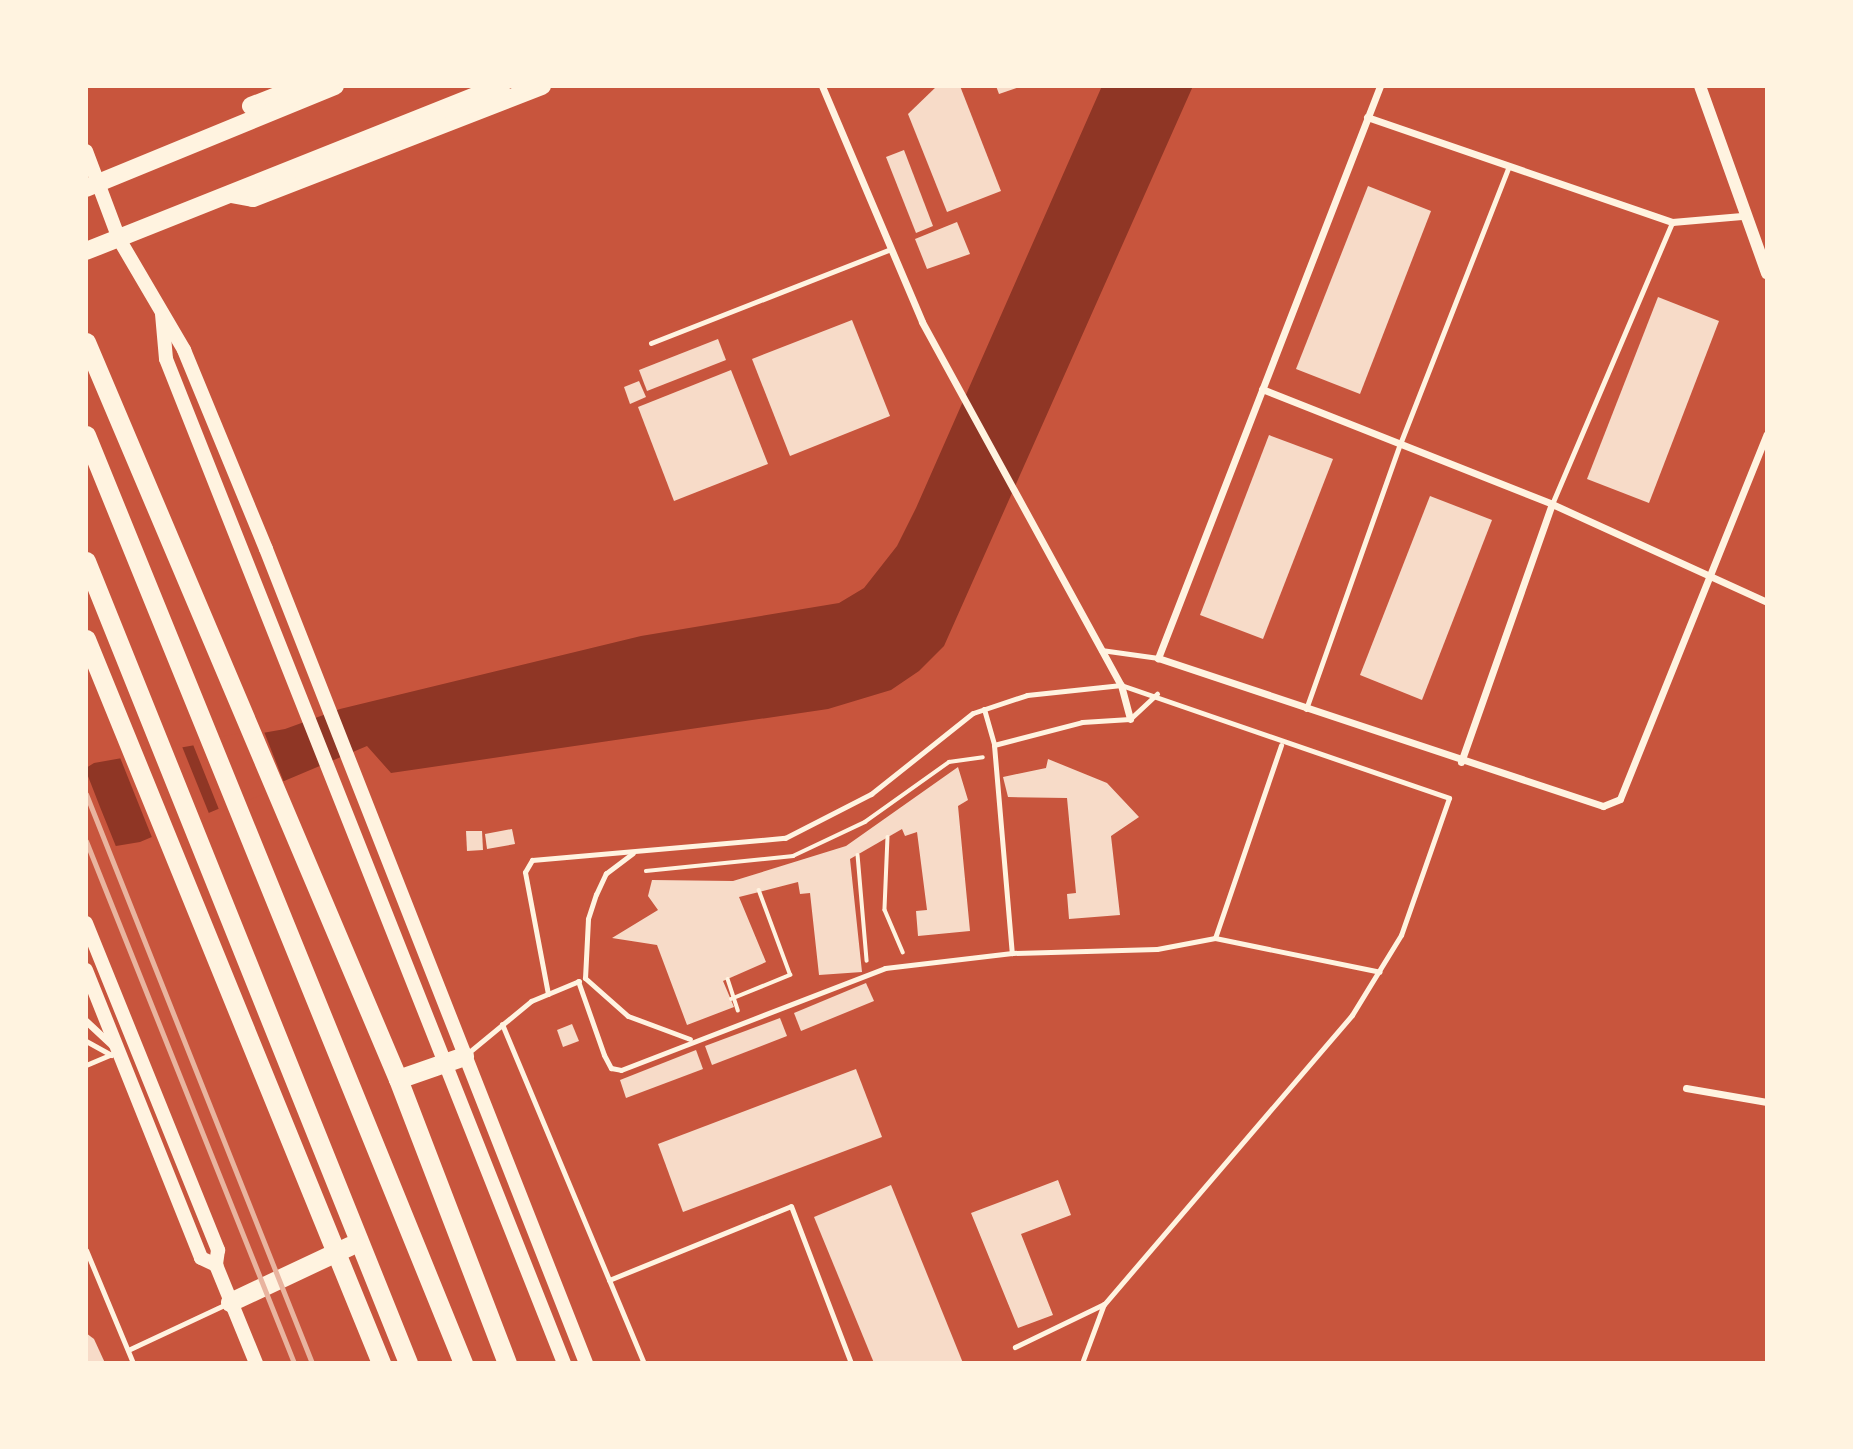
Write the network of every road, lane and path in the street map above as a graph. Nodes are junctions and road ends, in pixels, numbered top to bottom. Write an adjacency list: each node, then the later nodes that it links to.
1 (302, 86): 9 (main road)
2 (335, 86): 9 (main road)
3 (501, 86): 13 (main road)
4 (542, 86): 13 (main road)
5 (822, 86): 17 (street)
6 (1380, 86): 8 (street)
7 (1700, 86): 14 (street)
8 (1367, 117): 11 (street); 23 (street)
9 (199, 140): 12 (main road)
10 (86, 151): 12 (main road)
11 (1509, 166): 15 (street); 26 (lane)
12 (92, 185): 16 (main road)
13 (231, 194): 16 (main road)
14 (1742, 216): 15 (street); 19 (street)
15 (1672, 222): 27 (lane)
16 (119, 239): 18 (main road); 20 (main road)
17 (891, 248): 22 (lane); 32 (street)
18 (86, 251)
19 (1767, 273)
20 (161, 306): 64 (main road); 65 (main road)
21 (86, 342): 67 (highway)
22 (651, 343)
23 (1262, 389): 26 (street); 33 (street)
24 (1767, 434): 29 (street)
25 (86, 435): 83 (highway)
26 (1400, 443): 27 (street); 37 (lane)
27 (1552, 504): 29 (street); 41 (street)
28 (86, 561): 70 (highway)
29 (1712, 576): 30 (street); 41 (street)
30 (1767, 602)
31 (86, 639): 72 (highway)
32 (1101, 650): 33 (lane); 34 (street)
33 (1158, 659): 37 (street)
34 (1121, 685): 35 (lane); 36 (lane); 38 (street)
35 (1157, 694): 38 (lane); 40 (lane)
36 (984, 709): 39 (lane); 43 (lane)
37 (1306, 709): 41 (street)
38 (1130, 719): 39 (lane)
39 (993, 745): 48 (lane)
40 (1281, 745): 47 (lane); 51 (lane)
41 (1461, 762)
42 (888, 837): 49 (path)
43 (635, 852): 53 (lane); 56 (lane)
44 (858, 855): 52 (path)
45 (759, 891): 57 (path)
46 (86, 923): 73 (main road)
47 (1215, 938): 48 (lane); 51 (lane)
48 (1012, 953): 49 (lane)
49 (913, 965): 52 (lane)
50 (86, 970): 63 (main road)
51 (1380, 972): 76 (lane)
52 (868, 973): 58 (lane)
53 (585, 978): 55 (lane); 61 (lane)
54 (728, 979): 57 (path)
55 (578, 981): 56 (lane); 61 (lane)
56 (548, 994): 60 (lane)
57 (733, 998): 58 (path)
58 (741, 1019): 61 (lane)
59 (86, 1021): 63 (street)
60 (502, 1024): 64 (lane); 74 (lane)
61 (690, 1039)
62 (86, 1041): 63 (lane)
63 (115, 1053): 66 (lane); 73 (main road)
64 (464, 1056): 65 (highway); 86 (main road)
65 (444, 1063): 67 (highway); 85 (main road)
66 (86, 1065)
67 (398, 1079): 84 (highway)
68 (1686, 1088): 69 (street)
69 (1767, 1102)
70 (359, 1241): 72 (highway); 82 (highway)
71 (86, 1250): 78 (lane)
72 (337, 1252): 75 (highway); 81 (highway)
73 (216, 1265): 75 (main road)
74 (609, 1280): 87 (lane); 88 (lane)
75 (230, 1302): 78 (lane); 80 (main road)
76 (1104, 1304): 77 (lane); 89 (lane)
77 (1015, 1347)
78 (128, 1350): 79 (lane)
79 (133, 1363)
80 (256, 1363)
81 (382, 1363)
82 (408, 1363)
83 (463, 1363)
84 (507, 1363)
85 (565, 1363)
86 (586, 1363)
87 (643, 1363)
88 (851, 1363)
89 (1082, 1363)

